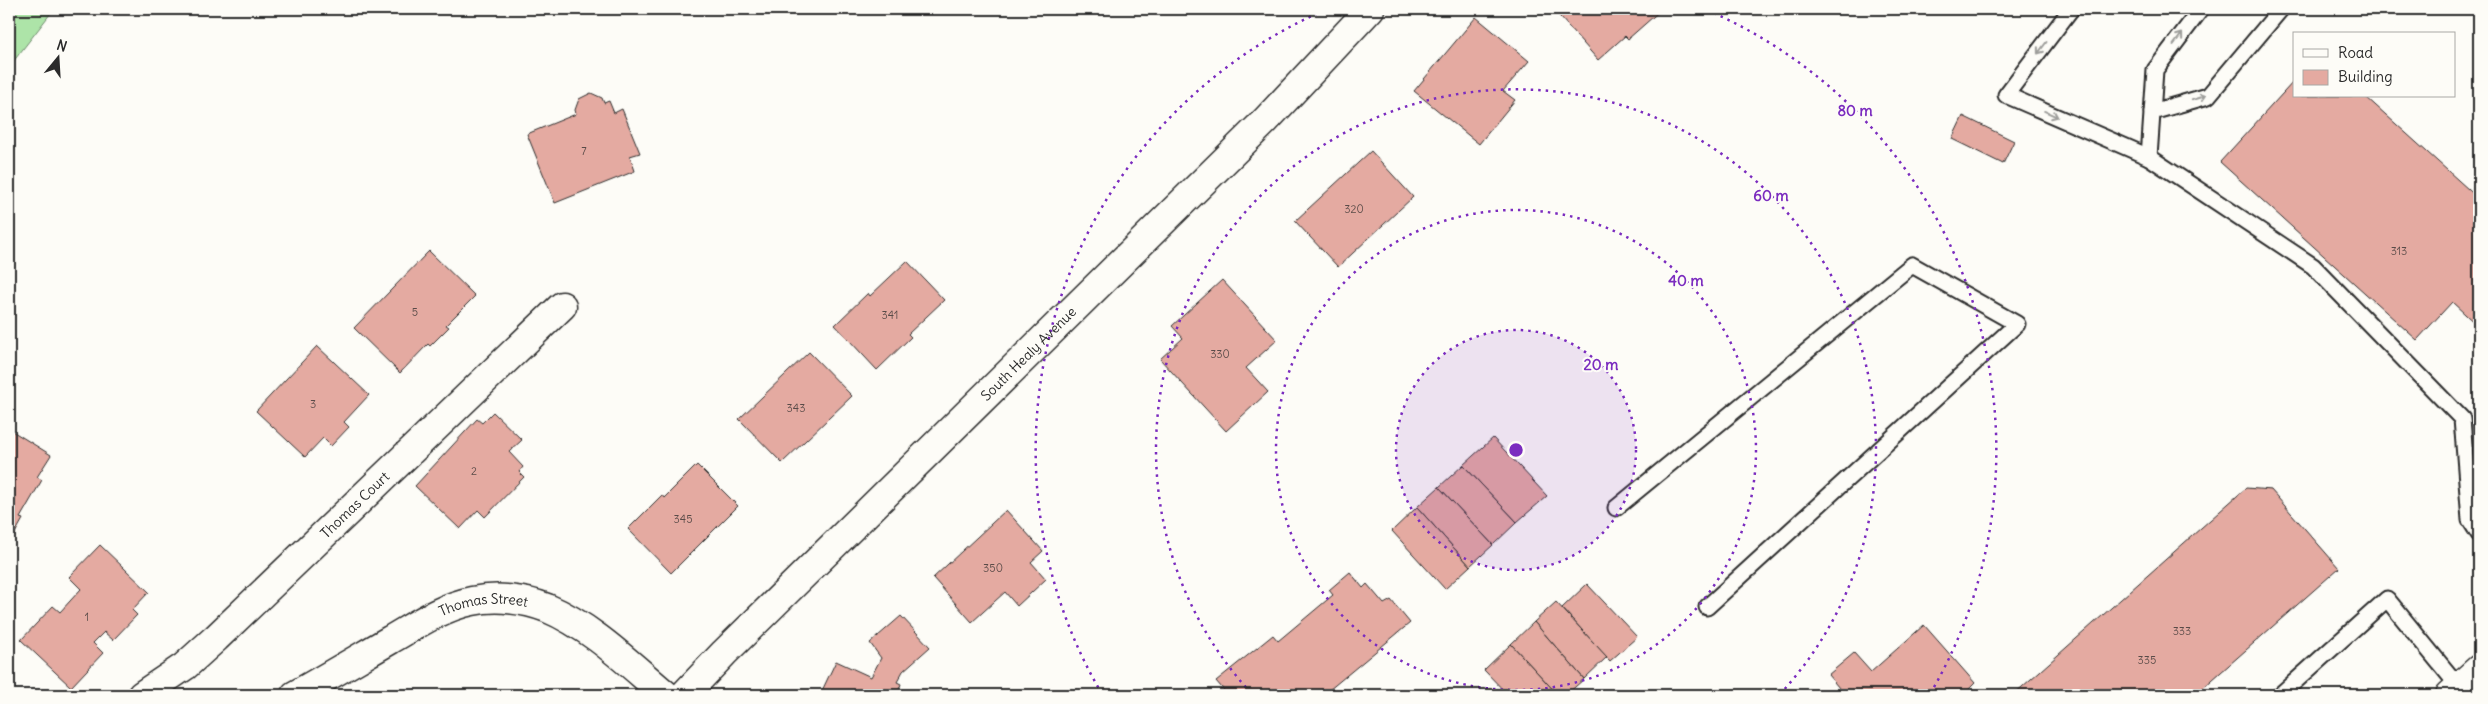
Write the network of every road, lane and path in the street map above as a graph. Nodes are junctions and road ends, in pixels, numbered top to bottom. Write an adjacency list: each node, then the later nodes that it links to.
1 (1370, 9): 17 (street, South Healy Avenue)
2 (2071, 9): 6 (lane, one-way to 6)
3 (2201, 9): 5 (lane, one-way to 3)
4 (2281, 9): 5 (lane, one-way to 4)
5 (2152, 112): 6 (lane)
6 (2149, 157): 9 (lane)
7 (562, 306): 14 (street, Thomas Court)
8 (1616, 508): 11 (lane)
9 (2474, 515): 10 (lane)
10 (2479, 534)
11 (1707, 607)
12 (2479, 669): 13 (street)
13 (2455, 691): 18 (lane)
14 (142, 695)
15 (295, 695): 16 (street, Thomas Street)
16 (666, 695)
17 (684, 695)
18 (2280, 695)

